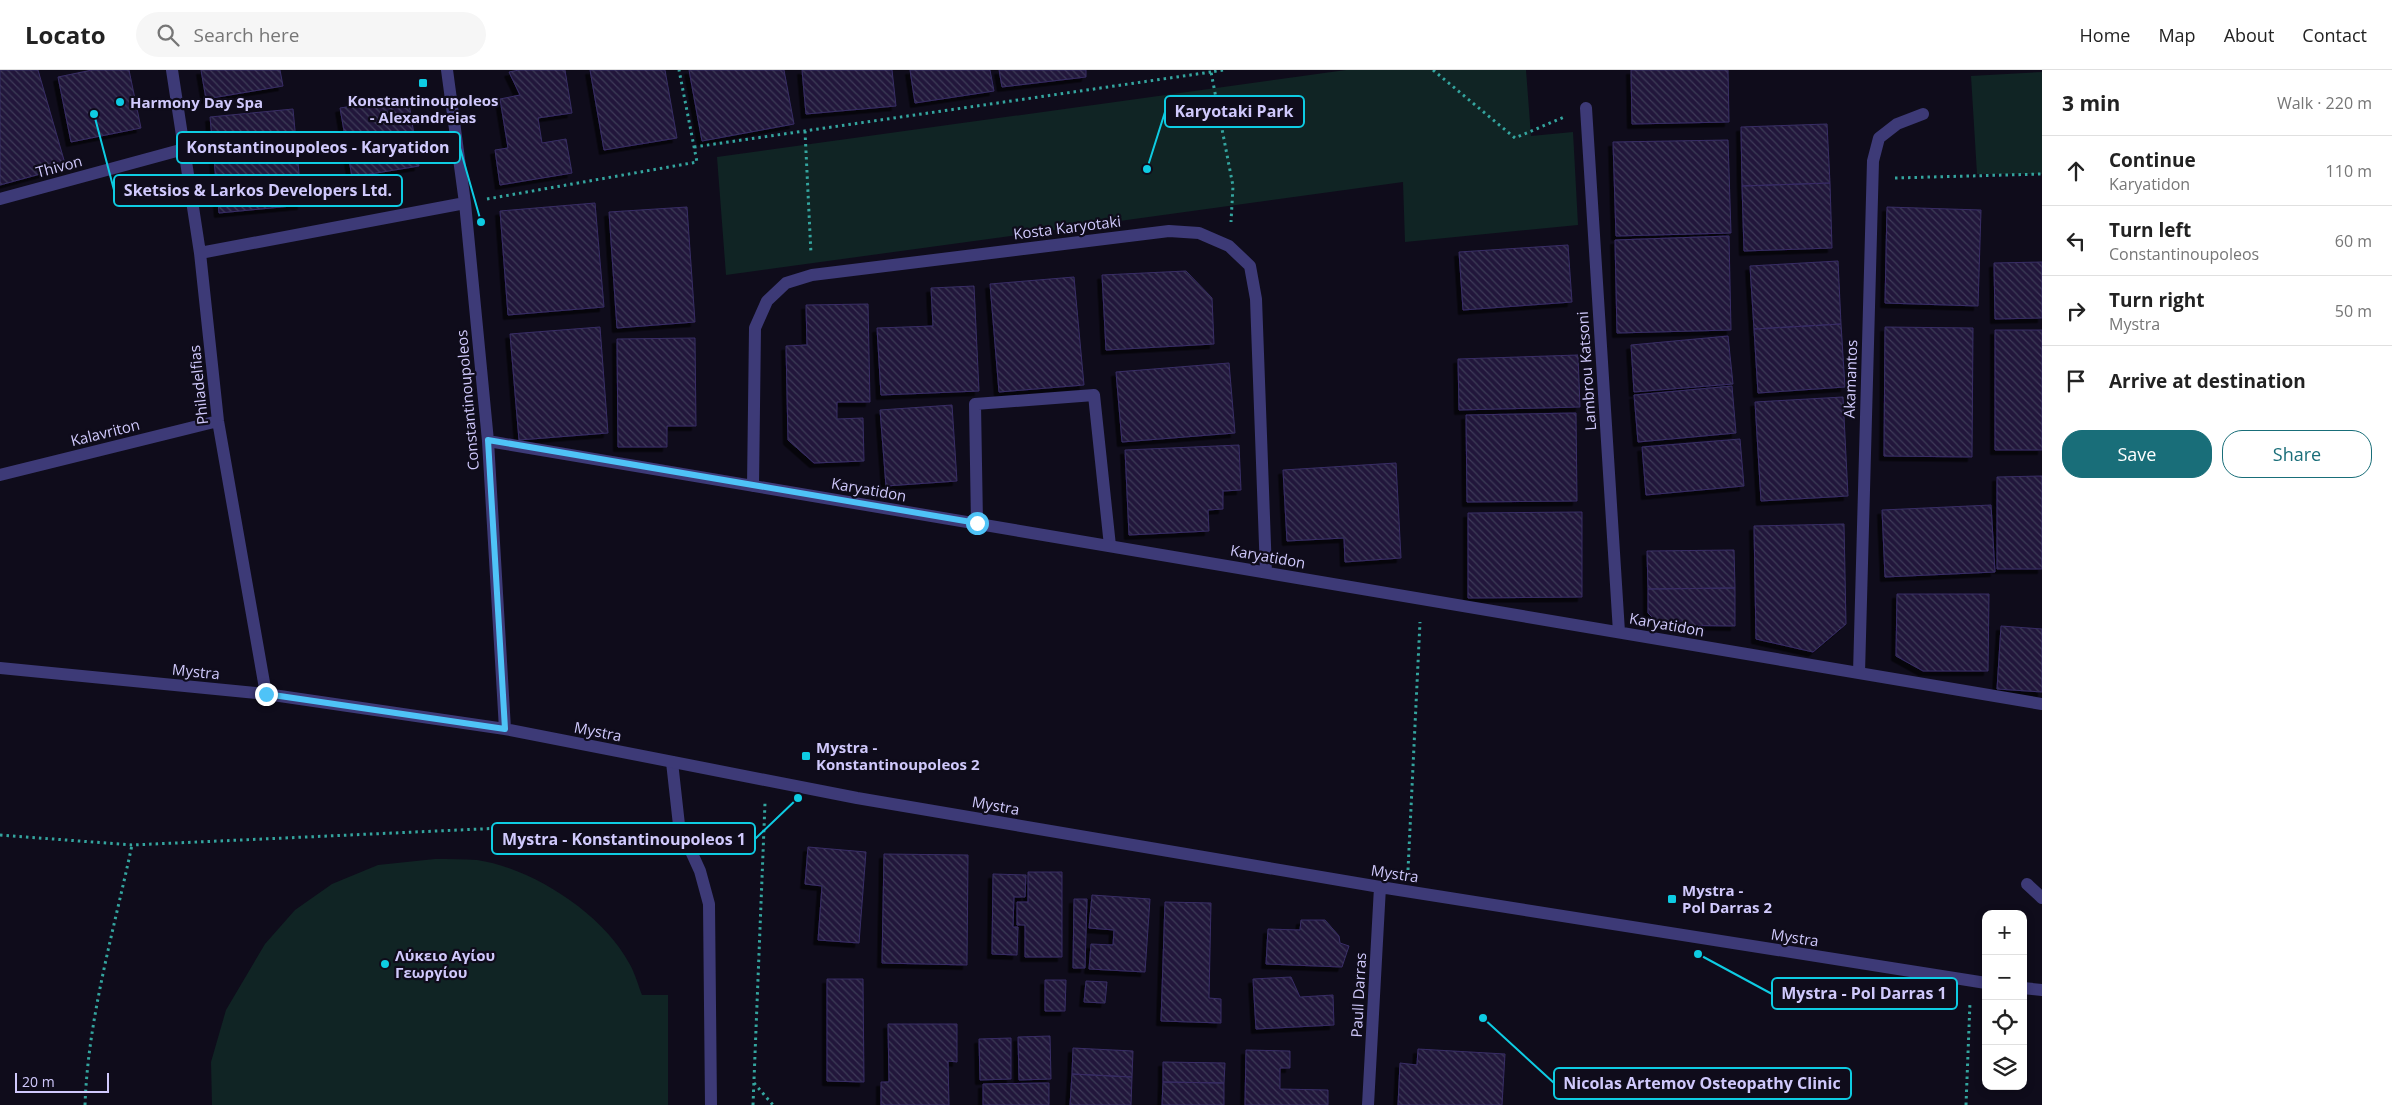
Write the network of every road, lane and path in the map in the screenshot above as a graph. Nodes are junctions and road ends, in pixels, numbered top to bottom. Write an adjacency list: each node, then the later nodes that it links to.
1 (172, 70): 11 (street, Philadelfias)
2 (447, 70): 15 (street, Constantinoupoleos)
3 (679, 70): 10 (path)
4 (1223, 70): 6 (path)
5 (1433, 70): 7 (path)
6 (1211, 72): 9 (path); 16 (path)
7 (1586, 108): 27 (street, Lambrou Katsoni)
8 (1923, 114): 13 (street, Akamantos)
9 (805, 130): 10 (path); 18 (path)
10 (694, 147): 15 (path)
11 (184, 149): 14 (street, Thivon); 17 (street, Philadelfias)
12 (2042, 174): 13 (path)
13 (1872, 179): 29 (street, Akamantos)
14 (0, 199)
15 (465, 203): 17 (street); 20 (street, Constantinoupoleos)
16 (1229, 246): 18 (street, Kosta Karyotaki); 25 (street, Kosta Karyotaki)
17 (200, 254): 19 (street, Philadelfias)
18 (812, 274): 22 (street, Kosta Karyotaki)
19 (218, 421): 21 (street, Kalavriton); 30 (street, Philadelfias)
20 (488, 440): 22 (street, Karyatidon); 32 (street, Constantinoupoleos)
21 (0, 475)
22 (753, 486): 23 (street, Karyatidon)
23 (977, 523): 24 (street, Karyatidon); 24 (street)
24 (1110, 546): 25 (street, Karyatidon)
25 (1266, 572): 26 (street, Karyatidon)
26 (1421, 598): 27 (street, Karyatidon); 40 (path)
27 (1619, 632): 29 (street, Karyatidon)
28 (0, 668): 30 (street, Mystra)
29 (1859, 673): 31 (street, Karyatidon)
30 (266, 694): 32 (street, Mystra)
31 (2042, 704)
32 (505, 729): 33 (street, Mystra)
33 (672, 762): 36 (street); 39 (street, Mystra)
34 (766, 800): 46 (path)
35 (0, 834): 37 (path)
36 (687, 844): 37 (path); 48 (street)
37 (132, 845): 47 (path)
38 (2027, 884): 41 (street)
39 (1380, 887): 40 (street, Mystra); 51 (street, Paull Darras)
40 (1407, 891): 42 (street, Mystra)
41 (2042, 898)
42 (1971, 981): 43 (street, Mystra); 52 (path)
43 (1982, 982)
44 (2027, 988): 45 (street)
45 (2042, 990)
46 (754, 1083): 49 (path); 50 (path)
47 (85, 1105)
48 (711, 1105)
49 (753, 1105)
50 (774, 1105)
51 (1368, 1105)
52 (1966, 1105)

